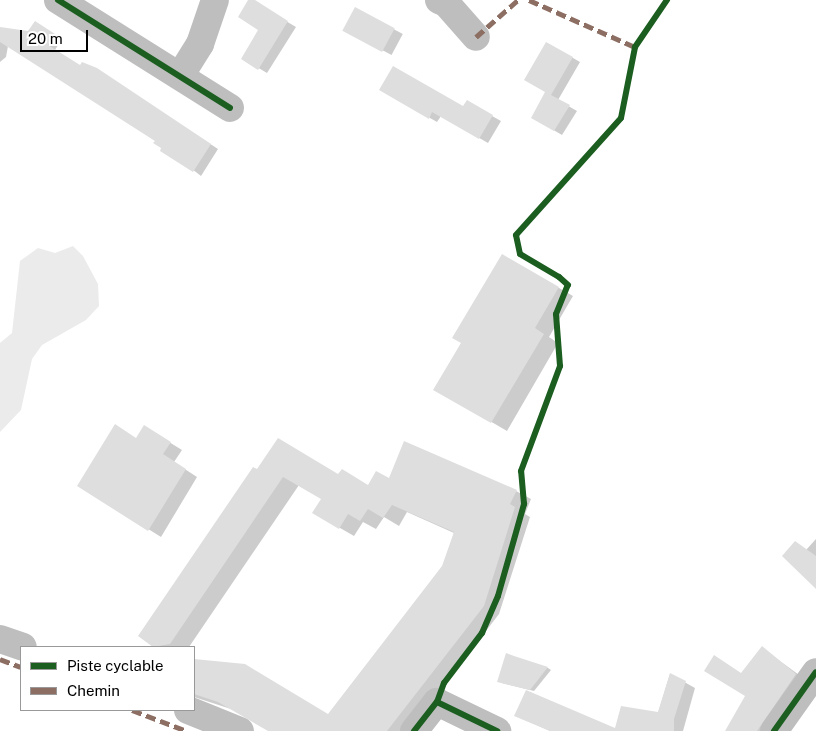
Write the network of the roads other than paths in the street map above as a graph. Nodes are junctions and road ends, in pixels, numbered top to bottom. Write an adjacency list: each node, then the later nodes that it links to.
1 (58, 0): 5 (street)
2 (215, 0): 5 (street)
3 (438, 0): 4 (street)
4 (476, 37)
5 (180, 76): 6 (street)
6 (230, 108)
7 (0, 638): 8 (street)
8 (20, 646)
9 (816, 672): 14 (street)
10 (190, 711): 11 (street)
11 (240, 731)
12 (414, 731): 13 (street)
13 (497, 731)
14 (774, 731)

